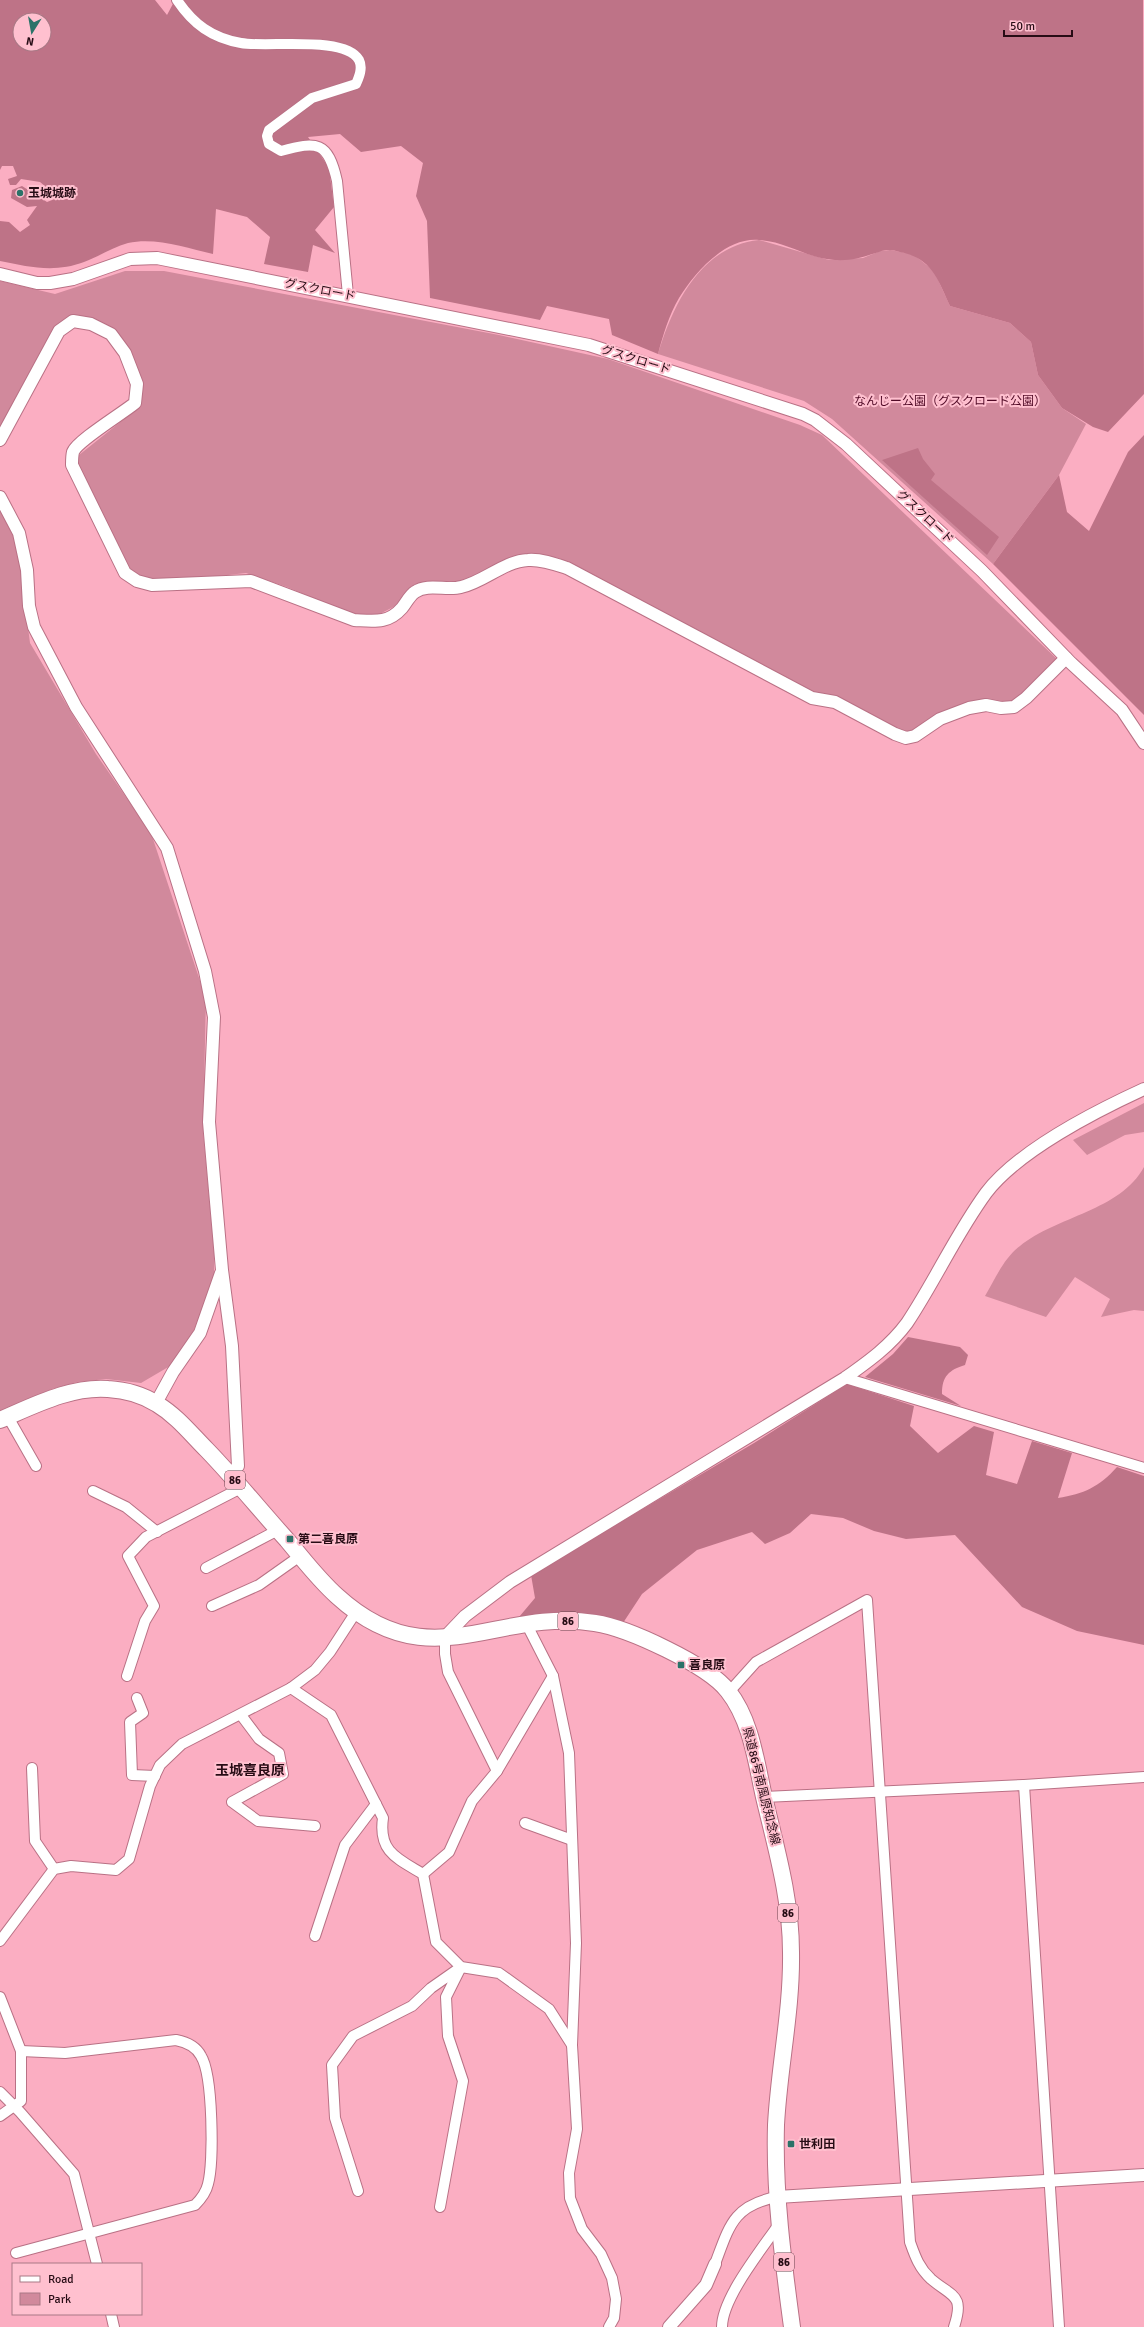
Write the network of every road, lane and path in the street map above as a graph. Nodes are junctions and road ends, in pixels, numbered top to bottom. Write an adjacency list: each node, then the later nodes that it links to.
1 (177, 0): 3 (street)
2 (0, 274): 3 (street, グスクロード)
3 (348, 295): 6 (street, グスクロード)
4 (0, 440): 6 (street)
5 (0, 497): 9 (street)
6 (1066, 658): 7 (street, グスクロード)
7 (1144, 743)
8 (1144, 1089): 10 (street)
9 (222, 1270): 11 (street); 15 (street)
10 (846, 1378): 14 (street); 25 (street)
11 (156, 1403): 12 (main road, 県道86号南風原知念線 / 86); 15 (main road, 県道86号南風原知念線 / 86)
12 (4, 1418): 13 (street)
13 (36, 1466)
14 (1144, 1468)
15 (231, 1475): 16 (main road, 県道86号南風原知念線 / 86)
16 (241, 1488): 18 (main road, 県道86号南風原知念線 / 86); 19 (street)
17 (93, 1491): 19 (street)
18 (278, 1530): 20 (main road, 県道86号南風原知念線 / 86); 21 (street)
19 (157, 1532): 26 (street)
20 (300, 1556): 22 (street); 23 (main road, 県道86号南風原知念線 / 86)
21 (206, 1568)
22 (212, 1606)
23 (356, 1612): 25 (main road, 県道86号南風原知念線 / 86); 28 (street)
24 (528, 1625): 25 (main road, 県道86号南風原知念線 / 86); 27 (street); 29 (main road, 県道86号南風原知念線 / 86)
25 (445, 1637): 33 (street)
26 (127, 1676)
27 (553, 1676): 33 (street); 42 (street)
28 (292, 1688): 31 (street); 39 (street)
29 (729, 1692): 37 (street); 38 (main road, 県道86号南風原知念線 / 86)
30 (137, 1698): 34 (street)
31 (241, 1715): 34 (street); 41 (street)
32 (32, 1768): 43 (street)
33 (497, 1771): 44 (street)
34 (155, 1776): 43 (street)
35 (1144, 1777): 36 (street)
36 (1024, 1785): 37 (street); 55 (street)
37 (880, 1792): 38 (street); 56 (street)
38 (764, 1797): 58 (main road, 県道86号南風原知念線 / 86)
39 (376, 1804): 44 (street); 45 (street)
40 (525, 1823): 42 (street)
41 (315, 1826)
42 (572, 1840): 49 (street)
43 (54, 1869): 46 (street)
44 (423, 1874): 47 (street)
45 (315, 1936)
46 (0, 1941)
47 (461, 1967): 49 (street); 57 (street); 59 (street)
48 (0, 1996): 50 (street)
49 (572, 2045): 67 (street)
50 (22, 2051): 52 (street); 61 (street)
51 (0, 2092): 52 (street)
52 (13, 2106): 53 (street); 61 (street)
53 (0, 2116)
54 (1144, 2175): 55 (street)
55 (1050, 2181): 56 (street); 72 (street)
56 (906, 2189): 58 (street); 71 (street)
57 (358, 2191)
58 (777, 2197): 60 (main road, 県道86号南風原知念線 / 86); 64 (street)
59 (440, 2207)
60 (779, 2224): 69 (street); 70 (main road, 県道86号南風原知念線 / 86)
61 (89, 2232): 62 (street); 63 (street)
62 (16, 2253)
63 (97, 2263)
64 (715, 2264): 68 (street)
65 (111, 2315): 66 (street)
66 (114, 2327)
67 (609, 2327)
68 (669, 2327)
69 (722, 2327)
70 (792, 2327)
71 (954, 2327)
72 (1059, 2327)

